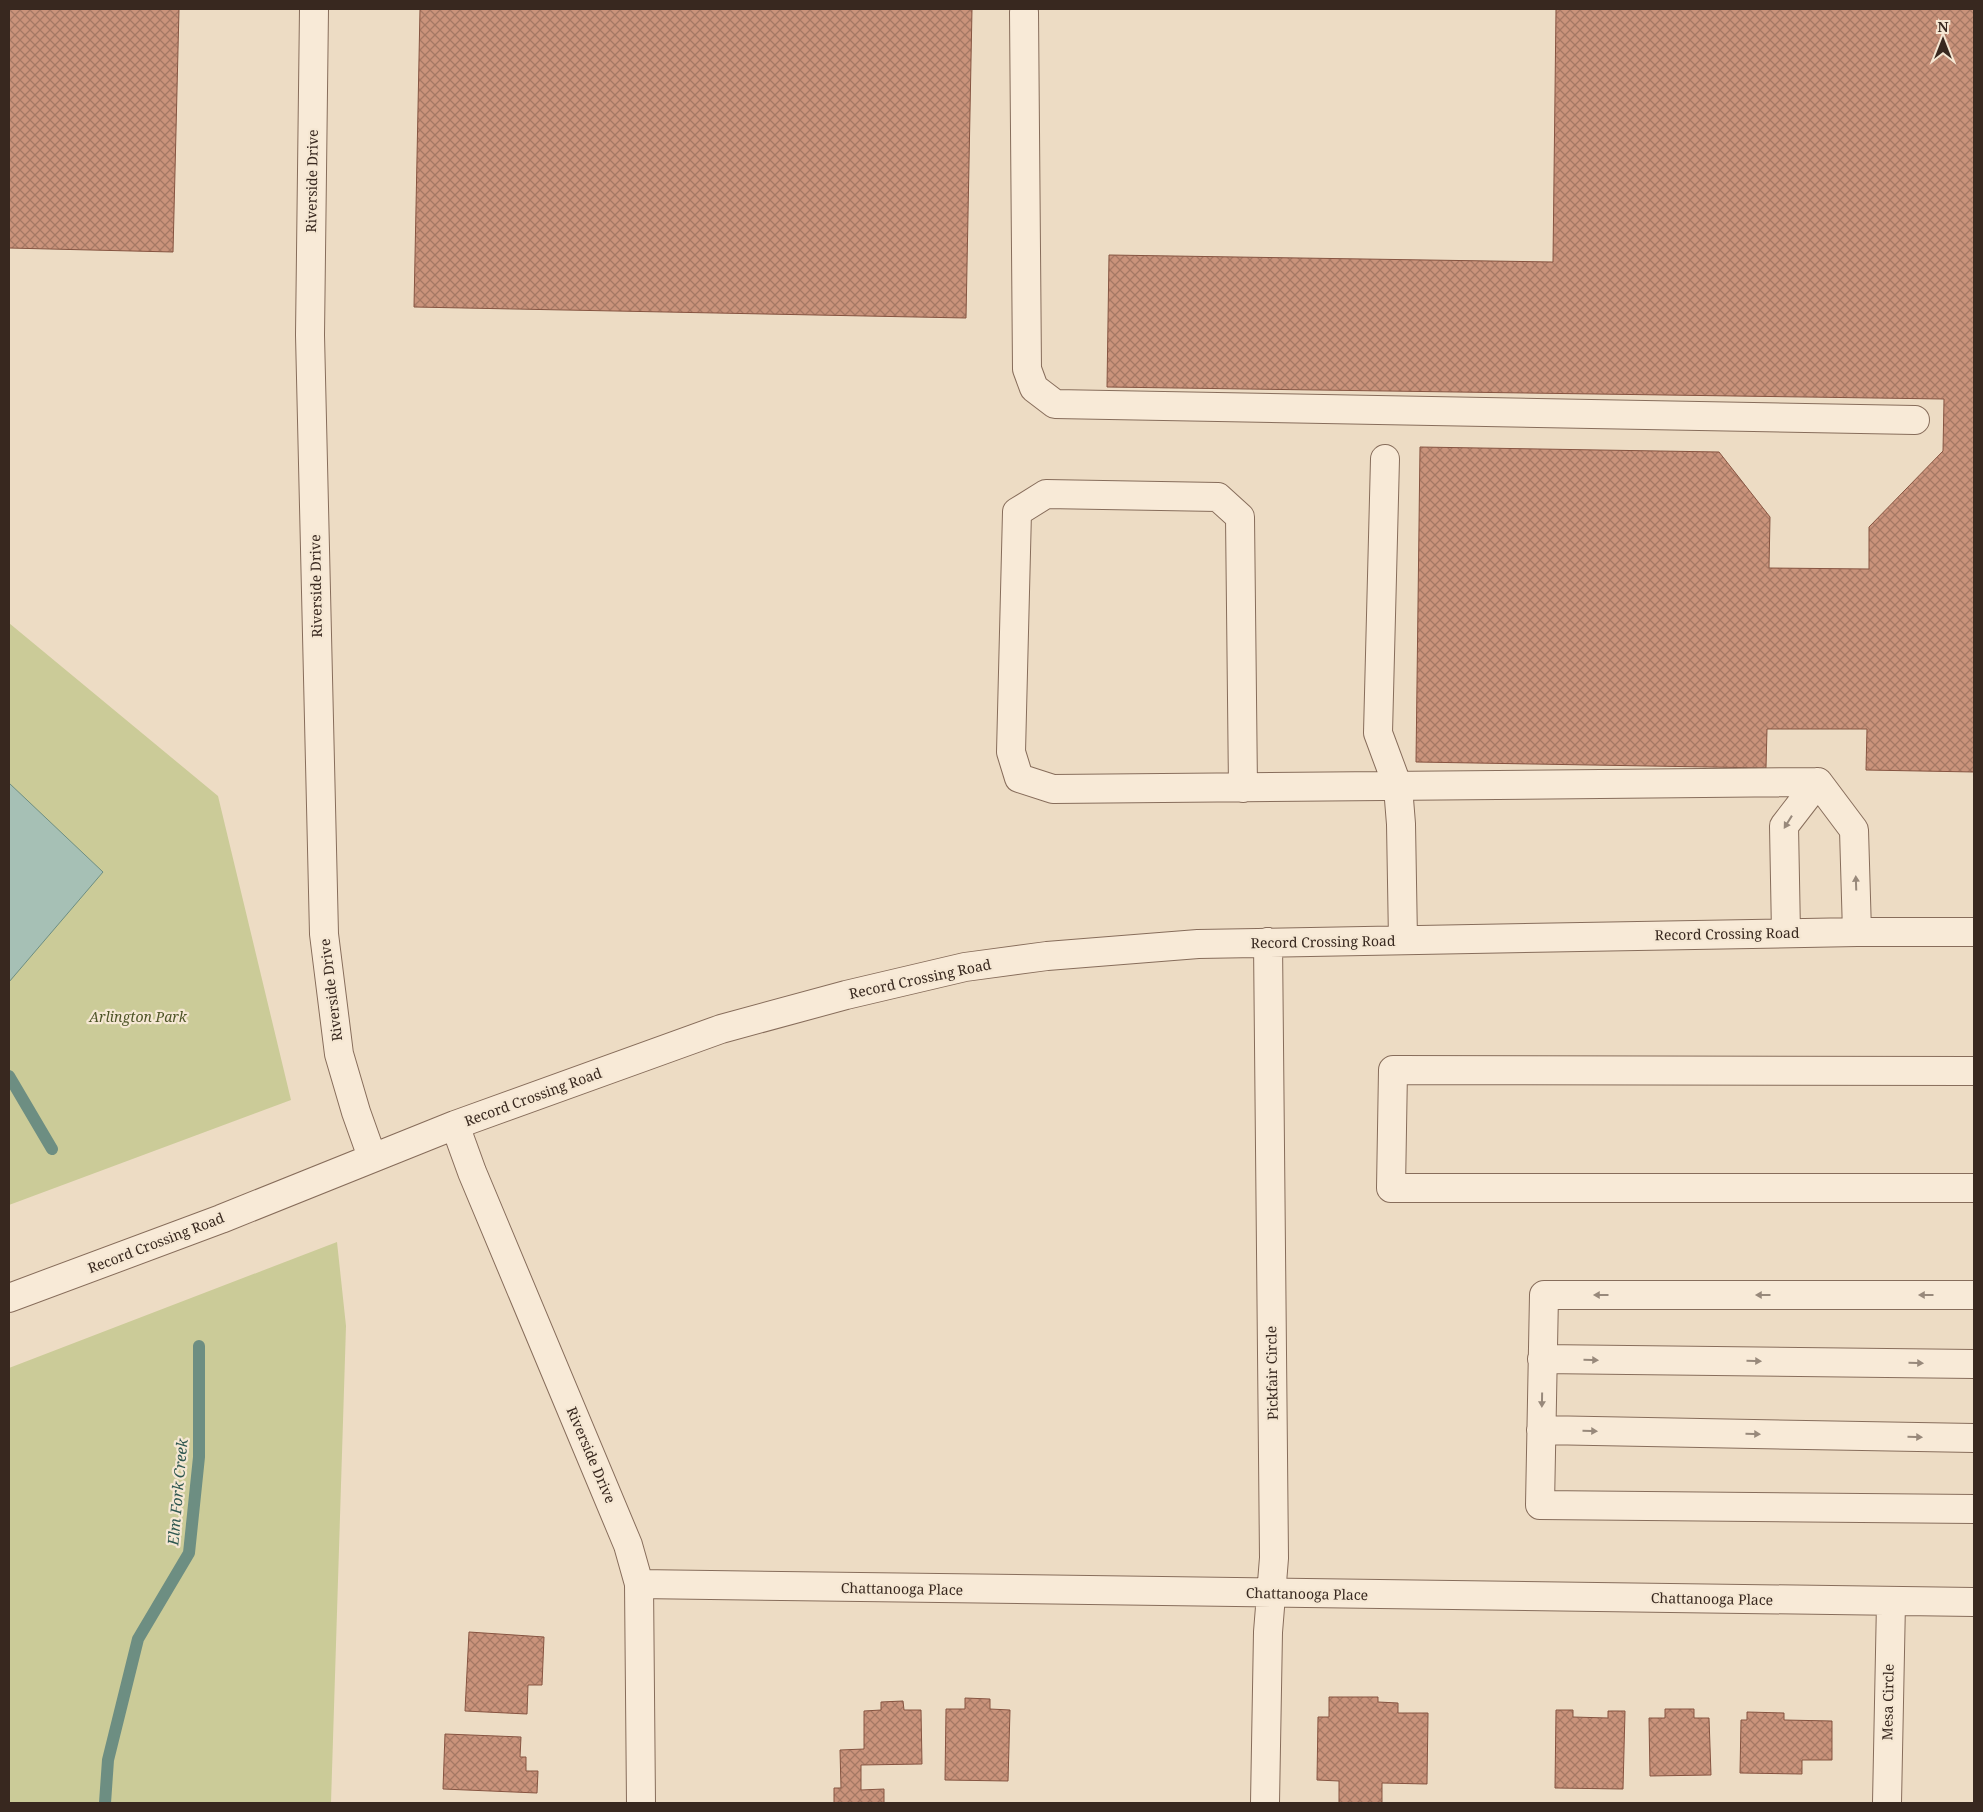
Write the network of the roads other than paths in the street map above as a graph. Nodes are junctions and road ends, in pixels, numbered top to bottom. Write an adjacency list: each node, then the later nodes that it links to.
1 (314, 9): 15 (street, Riverside Drive)
2 (1023, 10): 3 (street)
3 (1915, 420)
4 (1386, 459): 6 (street)
5 (1818, 782): 6 (street); 8 (street, one-way to 5); 10 (street, one-way to 10)
6 (1398, 787): 7 (street); 11 (street)
7 (1243, 788): 7 (street)
8 (1857, 932): 9 (street, Record Crossing Road); 10 (street, Record Crossing Road)
9 (1974, 932)
10 (1786, 933): 11 (street, Record Crossing Road)
11 (1403, 940): 12 (street, Record Crossing Road)
12 (1268, 942): 14 (street, Record Crossing Road); 25 (street, Pickfair Circle)
13 (1974, 1071): 16 (street)
14 (455, 1125): 15 (street, Record Crossing Road); 24 (street, Riverside Drive)
15 (372, 1157): 18 (street, Record Crossing Road)
16 (1974, 1188)
17 (1974, 1295): 19 (street, one-way to 19)
18 (9, 1298)
19 (1542, 1359): 20 (street, one-way to 20); 21 (street, one-way to 21)
20 (1974, 1364)
21 (1541, 1430): 22 (street, one-way to 22); 23 (street)
22 (1974, 1438)
23 (1974, 1510)
24 (640, 1584): 25 (street, Chattanooga Place); 28 (street, Riverside Drive)
25 (1272, 1593): 26 (street, Chattanooga Place); 29 (street, Pickfair Circle)
26 (1891, 1602): 27 (street, Chattanooga Place); 30 (street, Mesa Circle)
27 (1974, 1602)
28 (640, 1803)
29 (1265, 1803)
30 (1887, 1803)

